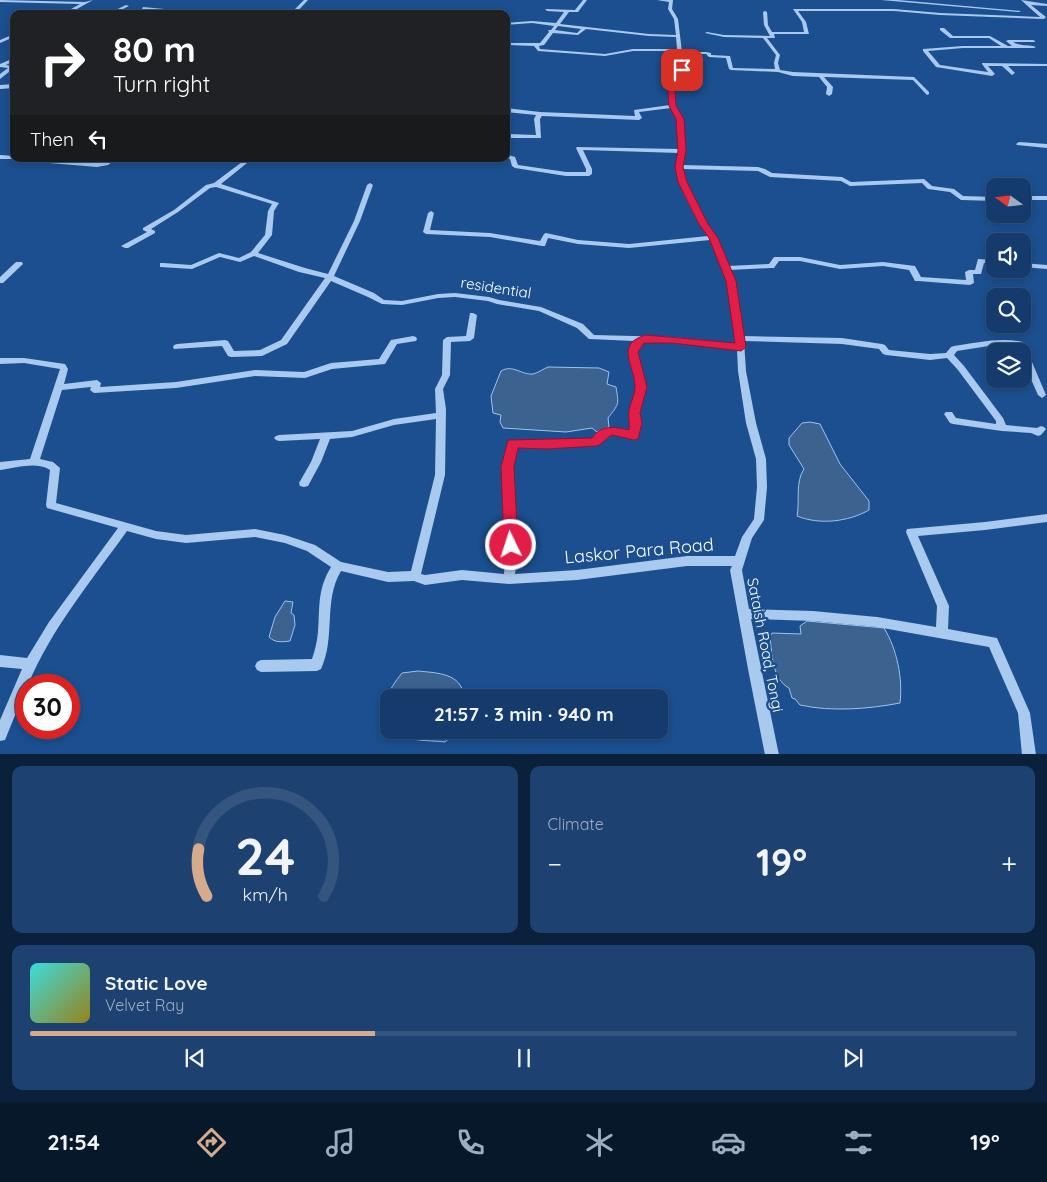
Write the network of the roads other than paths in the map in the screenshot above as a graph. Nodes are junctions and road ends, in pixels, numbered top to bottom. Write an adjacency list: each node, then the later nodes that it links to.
1 (92, 0): 9 (street)
2 (306, 0): 16 (street)
3 (585, 0): 18 (street)
4 (659, 0): 7 (street)
5 (884, 0): 19 (street)
6 (0, 1): 9 (street)
7 (671, 1): 31 (street, Sataish Road, Tongi)
8 (1025, 2): 10 (street); 22 (street)
9 (86, 3): 13 (street)
10 (1047, 5)
11 (127, 6): 14 (street)
12 (143, 8): 15 (street)
13 (72, 10)
14 (118, 10)
15 (164, 10)
16 (296, 10)
17 (547, 10): 18 (street)
18 (568, 10): 25 (street)
19 (1022, 11)
20 (1029, 11): 22 (street)
21 (765, 12): 30 (street)
22 (1036, 12): 23 (street)
23 (1045, 19): 30 (street)
24 (510, 24): 25 (street)
25 (556, 25): 26 (street); 28 (street)
26 (585, 28): 28 (street); 31 (street)
27 (942, 30): 36 (street)
28 (550, 31): 35 (street)
29 (707, 33): 32 (street)
30 (770, 33): 32 (street)
31 (677, 36): 39 (street, Sataish Road, Tongi)
32 (764, 37): 43 (street)
33 (1033, 41): 37 (street)
34 (510, 44): 35 (street)
35 (536, 45): 39 (street)
36 (1008, 47): 37 (street); 40 (street)
37 (1019, 47): 38 (street)
38 (1034, 47)
39 (679, 52): 43 (street); 49 (street, Sataish Road, Tongi)
40 (1003, 64): 41 (street); 44 (street)
41 (1047, 65)
42 (10, 69): 46 (street)
43 (778, 71): 45 (street)
44 (1012, 74)
45 (820, 75): 47 (street); 48 (street)
46 (0, 77)
47 (927, 93)
48 (829, 94)
49 (673, 106): 51 (street); 55 (street, Sataish Road, Tongi)
50 (510, 110): 51 (street)
51 (540, 114): 52 (street)
52 (510, 136)
53 (1019, 144): 54 (street)
54 (1047, 146)
55 (682, 151): 56 (street); 60 (street, Sataish Road, Tongi)
56 (510, 157)
57 (61, 162): 58 (street)
58 (109, 162)
59 (245, 162): 61 (street)
60 (679, 167): 65 (street); 67 (street, Sataish Road, Tongi)
61 (216, 185): 68 (street); 69 (street)
62 (370, 185): 76 (street)
63 (1031, 198): 64 (street)
64 (1047, 198)
65 (986, 199)
66 (432, 213): 67 (street)
67 (713, 238): 75 (street, Sataish Road, Tongi)
68 (125, 246)
69 (254, 254): 72 (street, residential); 76 (street, residential)
70 (986, 261): 75 (street)
71 (19, 264): 77 (street)
72 (163, 265)
73 (1031, 266): 74 (street)
74 (1047, 267)
75 (726, 268): 81 (street, Sataish Road, Tongi)
76 (330, 277): 80 (street, residential); 82 (street)
77 (0, 281)
78 (473, 315): 88 (street)
79 (413, 339): 85 (street)
80 (640, 340): 81 (street, residential); 101 (street)
81 (740, 343): 83 (street); 98 (street, Sataish Road, Tongi)
82 (177, 347)
83 (949, 355): 86 (street); 89 (street)
84 (0, 360): 85 (street)
85 (58, 388): 93 (street)
86 (1042, 395)
87 (949, 414): 89 (street)
88 (441, 415): 91 (street); 100 (street)
89 (1002, 428): 90 (street)
90 (1041, 428)
91 (326, 436): 92 (street); 95 (street)
92 (279, 438)
93 (34, 463): 94 (street, Laskor Para Road); 97 (street, Laskor Para Road)
94 (0, 466)
95 (304, 483)
96 (1047, 518): 103 (street)
97 (125, 526): 99 (street, Laskor Para Road); 105 (street)
98 (740, 561): 101 (street, Laskor Para Road); 102 (street, Sataish Road, Tongi)
99 (338, 566): 100 (street, Laskor Para Road); 106 (street)
100 (415, 576): 101 (street, Laskor Para Road)
101 (508, 579)
102 (744, 614): 103 (street); 108 (street, Sataish Road, Tongi)
103 (942, 633): 109 (street)
104 (0, 661): 105 (street)
105 (30, 664): 107 (street)
106 (261, 666)
107 (0, 735)
108 (772, 754)
109 (1029, 754)

